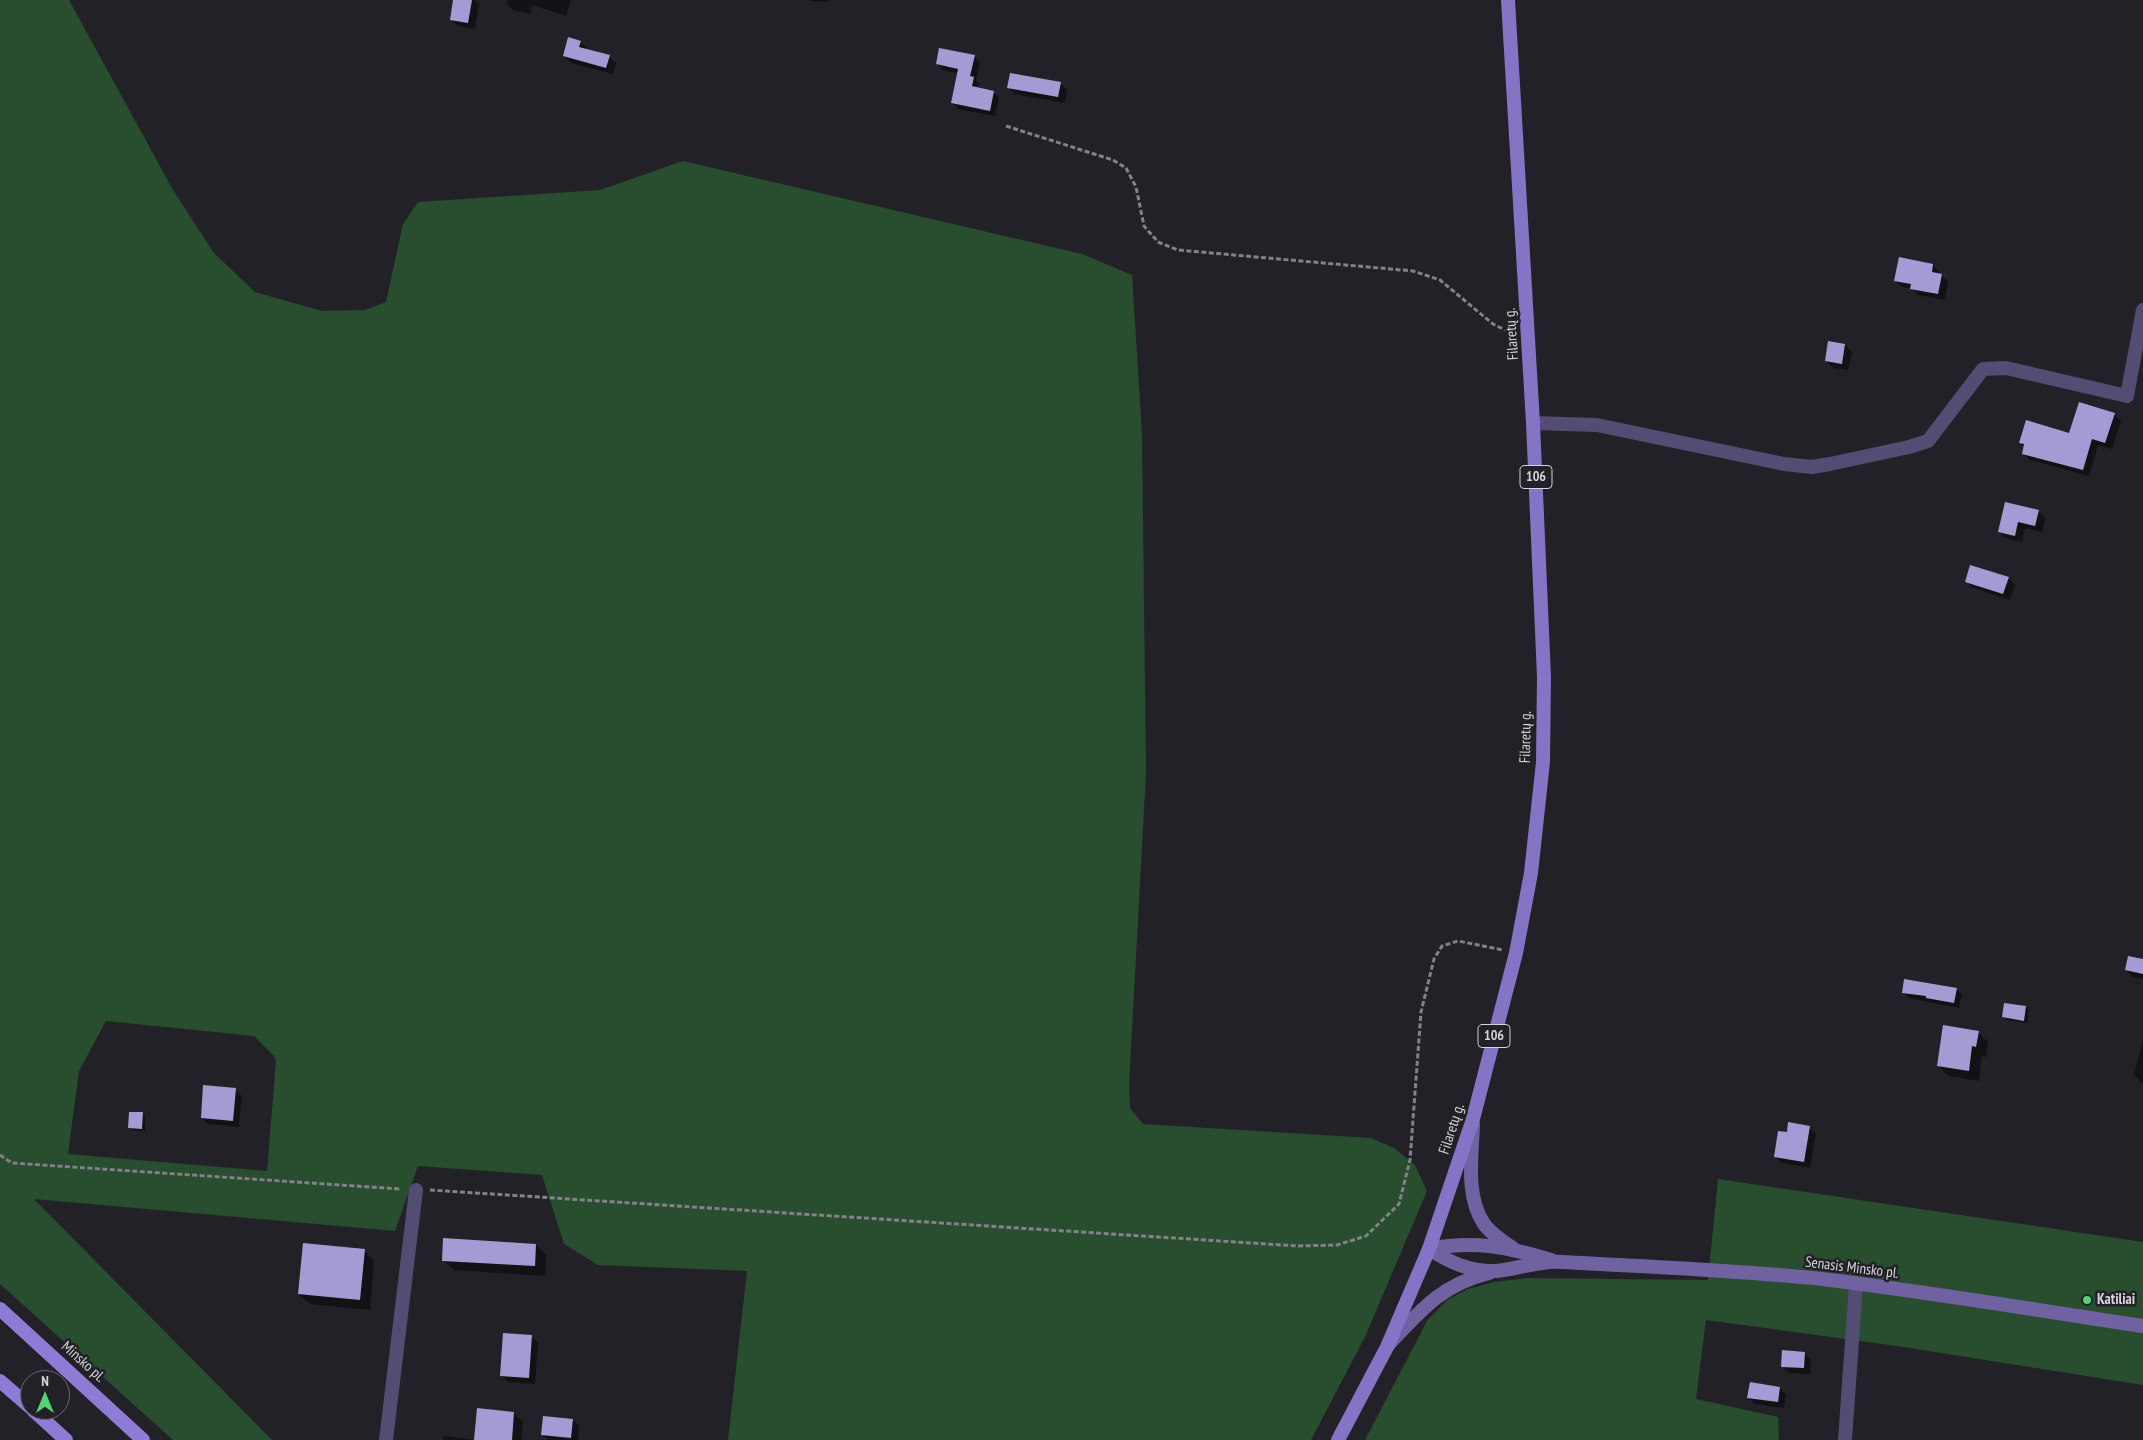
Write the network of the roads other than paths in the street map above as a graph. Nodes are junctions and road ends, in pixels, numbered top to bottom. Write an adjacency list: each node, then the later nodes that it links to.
1 (1508, 0): 3 (main road, Filaretų g. / 106)
2 (2143, 310): 3 (street)
3 (1533, 423): 4 (main road, Filaretų g. / 106)
4 (1473, 1119): 6 (main road, Filaretų g. / 106); 7 (main road)
5 (416, 1190): 19 (street)
6 (1429, 1248): 7 (main road, Senasis Minsko pl.); 9 (main road, Senasis Minsko pl.); 13 (main road, Filaretų g. / 106)
7 (1514, 1249): 8 (main road, Senasis Minsko pl.)
8 (1555, 1261): 9 (main road, Senasis Minsko pl.); 10 (main road, Senasis Minsko pl.)
9 (1496, 1271): 13 (main road)
10 (1856, 1284): 12 (main road, Senasis Minsko pl.); 21 (street)
11 (0, 1309): 18 (highway, Minsko pl.)
12 (2143, 1326)
13 (1387, 1347): 20 (main road, Filaretų g. / 106)
14 (0, 1380): 15 (highway)
15 (20, 1398)
16 (44, 1420): 17 (highway)
17 (66, 1440)
18 (143, 1440)
19 (386, 1440)
20 (1338, 1440)
21 (1845, 1440)

